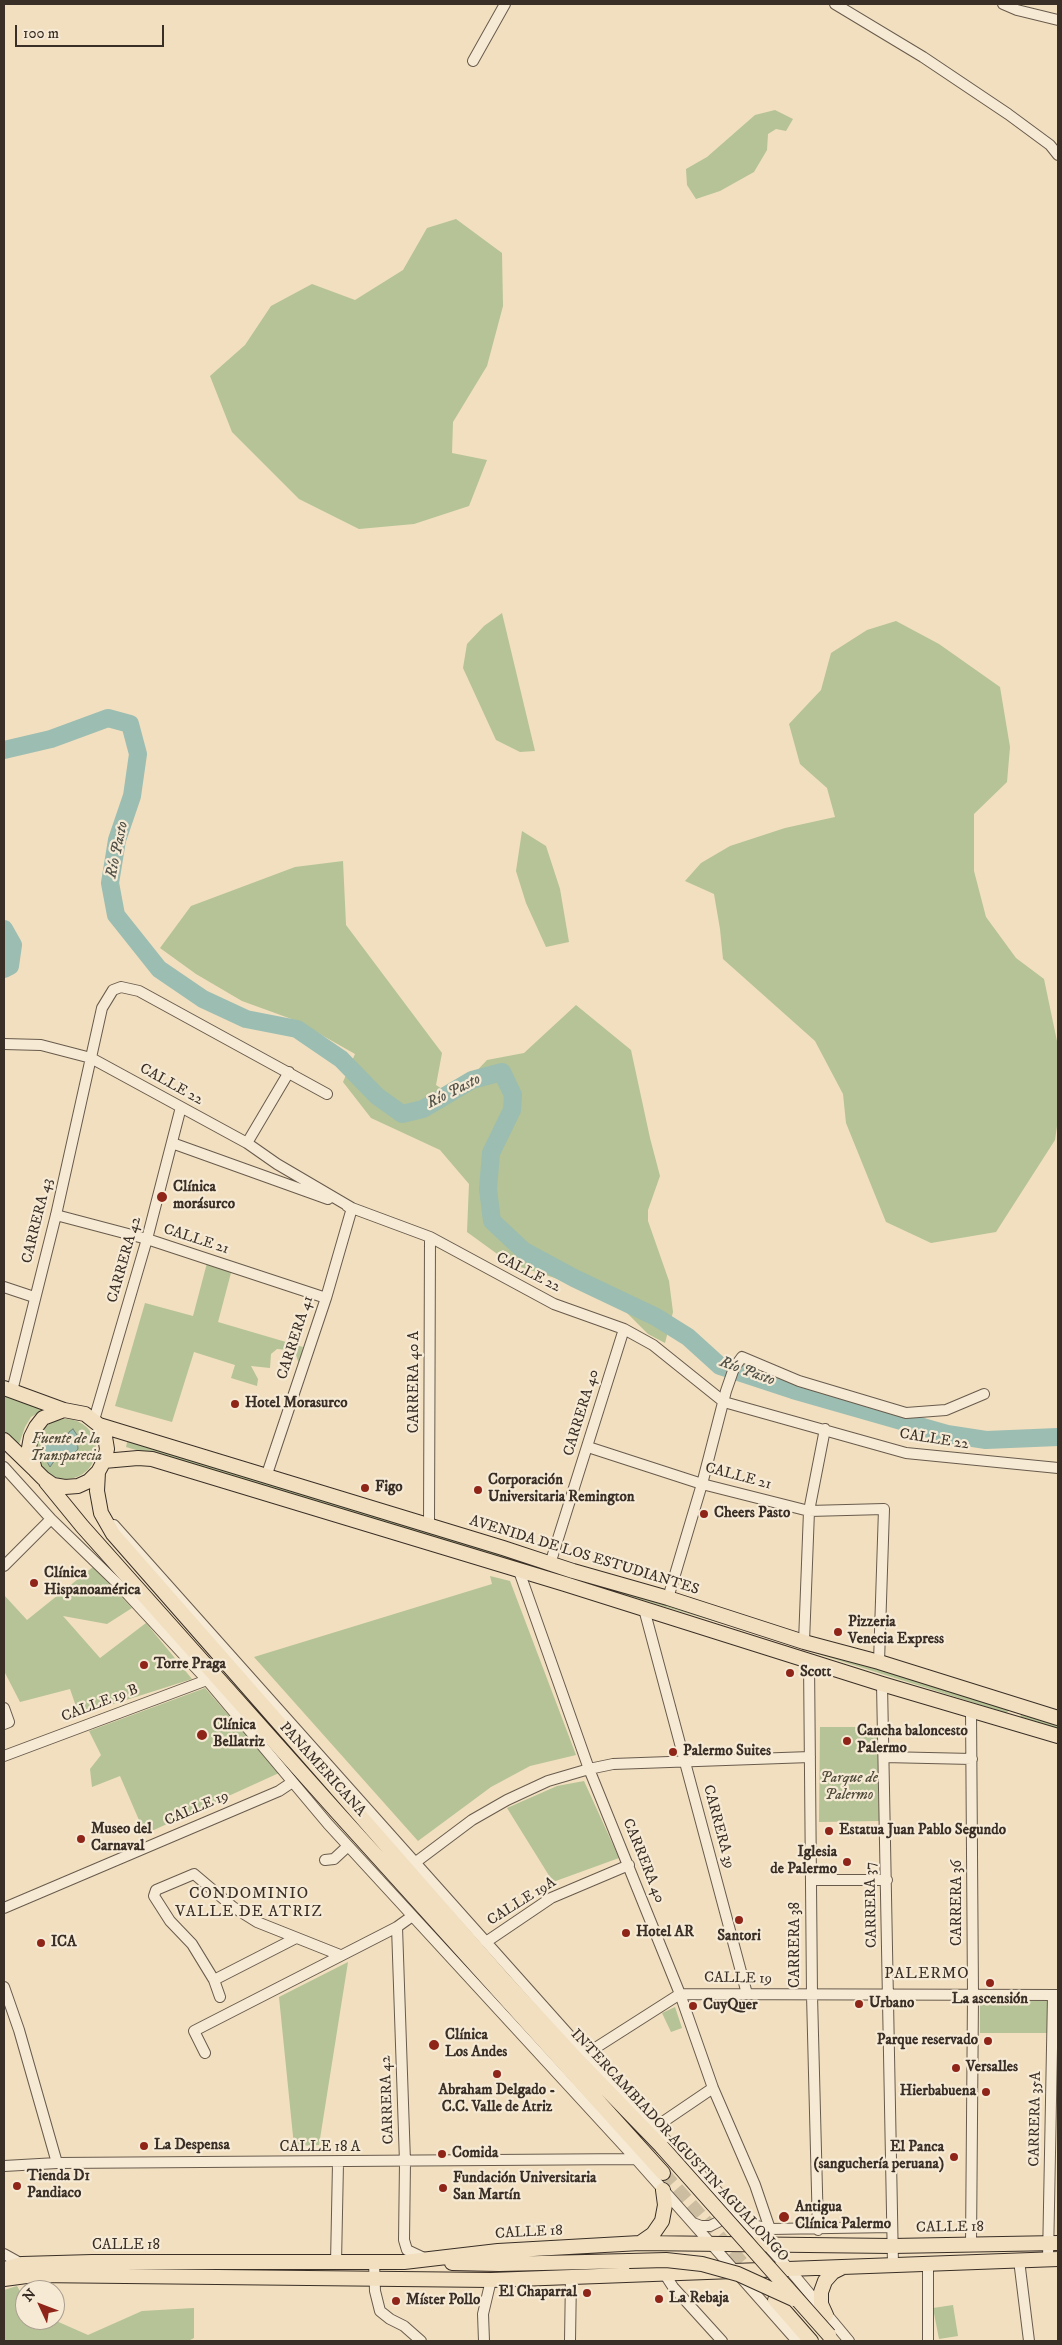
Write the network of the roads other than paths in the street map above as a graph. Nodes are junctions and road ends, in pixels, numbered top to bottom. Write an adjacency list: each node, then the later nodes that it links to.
1 (505, 4): 5 (street)
2 (834, 4): 6 (street)
3 (1003, 4): 4 (street)
4 (1058, 20)
5 (473, 60)
6 (1058, 155)
7 (4, 1044): 8 (street, CALLE 22)
8 (91, 1058): 9 (street, CARRERA 43); 11 (street, CALLE 22); 15 (street, CARRERA 43)
9 (289, 1072): 10 (street, CARRERA 43); 13 (street)
10 (327, 1094)
11 (181, 1107): 12 (street, CARRERA 42); 13 (street, CALLE 22)
12 (172, 1143): 14 (street); 17 (street, CARRERA 42)
13 (247, 1143): 14 (street, CALLE 22)
14 (352, 1208): 16 (street, CALLE 22); 20 (street, CARRERA 41)
15 (56, 1215): 17 (street, CALLE 21); 19 (street, CARRERA 43)
16 (430, 1238): 21 (street, CALLE 22); 38 (street, CARRERA 40 A)
17 (147, 1240): 20 (street, CALLE 21); 26 (street, CARRERA 42)
18 (4, 1287): 19 (street)
19 (34, 1297): 22 (street, CARRERA 43)
20 (326, 1298): 34 (street, CARRERA 41)
21 (624, 1329): 24 (street, CALLE 22); 29 (street, CARRERA 40)
22 (8, 1389): 25 (main road)
23 (984, 1394): 24 (street)
24 (724, 1402): 27 (street, CALLE 22); 35 (street)
25 (64, 1410): 26 (main road); 33 (main road)
26 (97, 1422): 31 (main road); 34 (main road, AVENIDA DE LOS ESTUDIANTES)
27 (830, 1430): 32 (street, CALLE 22); 36 (street)
28 (4, 1440): 33 (main road, PANAMERICANA)
29 (588, 1448): 35 (street, CALLE 21); 40 (street, CARRERA 40)
30 (4, 1467): 37 (street)
31 (101, 1467): 33 (main road); 41 (main road); 57 (main road, INTERCAMBIADOR AGUSTIN AGUALONGO)
32 (1058, 1468)
33 (39, 1474): 42 (main road, PANAMERICANA)
34 (266, 1477): 38 (main road, AVENIDA DE LOS ESTUDIANTES)
35 (702, 1484): 36 (street, CALLE 21); 43 (street)
36 (808, 1511): 46 (street); 49 (street, CALLE 21)
37 (51, 1519): 39 (street); 42 (street)
38 (429, 1526): 40 (main road, AVENIDA DE LOS ESTUDIANTES)
39 (6, 1560)
40 (550, 1564): 43 (main road, AVENIDA DE LOS ESTUDIANTES)
41 (519, 1571): 44 (main road); 65 (street, CARRERA 40)
42 (123, 1581): 50 (street); 67 (main road, PANAMERICANA)
43 (668, 1598): 45 (main road, AVENIDA DE LOS ESTUDIANTES)
44 (644, 1609): 47 (main road); 64 (street, CARRERA 39)
45 (765, 1630): 46 (main road, AVENIDA DE LOS ESTUDIANTES); 47 (main road)
46 (804, 1642): 49 (main road, AVENIDA DE LOS ESTUDIANTES)
47 (762, 1646): 48 (main road)
48 (809, 1661): 51 (main road); 61 (street, CARRERA 38)
49 (879, 1662): 52 (main road, AVENIDA DE LOS ESTUDIANTES)
50 (207, 1680): 60 (street, CALLE 19 B); 66 (street)
51 (882, 1684): 54 (main road); 62 (street, CARRERA 37)
52 (1014, 1704): 55 (main road, AVENIDA DE LOS ESTUDIANTES); 56 (main road)
53 (4, 1708): 58 (street)
54 (972, 1710): 56 (main road); 63 (street, CARRERA 36)
55 (1058, 1718)
56 (1003, 1719): 59 (main road)
57 (282, 1721): 71 (street); 134 (main road, INTERCAMBIADOR AGUSTIN AGUALONGO, bridge)
58 (4, 1724)
59 (1058, 1736)
60 (4, 1756)
61 (810, 1757): 64 (street); 73 (street, CARRERA 38)
62 (884, 1757): 63 (street); 74 (street, CARRERA 37)
63 (972, 1760): 87 (street, CARRERA 36)
64 (685, 1761): 65 (street); 84 (street, CARRERA 39)
65 (589, 1769): 71 (street); 72 (street, CARRERA 40)
66 (291, 1783): 68 (street); 75 (street, CALLE 19)
67 (337, 1812): 68 (street); 92 (main road, PANAMERICANA)
68 (328, 1824): 69 (street)
69 (348, 1846): 70 (street); 76 (street)
70 (325, 1860)
71 (416, 1862): 79 (street)
72 (629, 1864): 79 (street, CALLE 19A); 83 (street, CARRERA 40)
73 (811, 1880): 74 (street); 86 (street, CARRERA 38)
74 (887, 1880): 85 (street, CARRERA 37)
75 (4, 1908)
76 (411, 1917): 77 (street); 95 (street)
77 (397, 1927): 80 (street); 96 (street, CARRERA 42)
78 (296, 1938): 80 (street); 81 (street); 81 (street)
79 (486, 1942): 91 (street)
80 (340, 1955): 90 (street)
81 (214, 1980): 89 (street)
82 (4, 1987): 97 (street)
83 (680, 1994): 84 (street, CALLE 19); 91 (street); 93 (street, CARRERA 40)
84 (747, 1994): 86 (street, CALLE 19)
85 (887, 1994): 86 (street, CALLE 19); 87 (street, CALLE 19); 105 (street, CARRERA 37)
86 (812, 1995): 107 (street, CARRERA 38)
87 (973, 1995): 88 (street, CALLE 19); 111 (street, CARRERA 36)
88 (1056, 1995): 109 (street, CARRERA 35A)
89 (220, 1997)
90 (205, 2053)
91 (586, 2054): 94 (street)
92 (580, 2081): 100 (main road, INTERCAMBIADOR AGUSTIN AGUALONGO)
93 (713, 2088): 94 (street); 106 (street, CARRERA 40)
94 (654, 2128): 102 (street)
95 (636, 2159): 96 (street, CALLE 18 A); 101 (street)
96 (405, 2162): 98 (street, CALLE 18 A); 115 (street, CARRERA 42)
97 (58, 2163): 98 (street, CALLE 18 A); 99 (street, CALLE 18 A)
98 (338, 2163): 120 (street)
99 (4, 2166)
100 (663, 2173)
101 (663, 2190): 103 (street); 108 (main road)
102 (724, 2198): 103 (street); 104 (street)
103 (692, 2222): 110 (street)
104 (748, 2224): 106 (street); 112 (street)
105 (892, 2227): 107 (street); 113 (street, CARRERA 37)
106 (770, 2229): 107 (street); 112 (street)
107 (818, 2230)
108 (640, 2243): 110 (main road, CALLE 18); 115 (main road, CALLE 18)
109 (1053, 2243): 111 (main road, CALLE 18); 117 (street, CARRERA 35A)
110 (711, 2244): 112 (main road, CALLE 18); 127 (street)
111 (971, 2244): 113 (main road, CALLE 18)
112 (766, 2245): 113 (main road, CALLE 18); 126 (street)
113 (892, 2246): 123 (street, CARRERA 37)
114 (4, 2254): 121 (street)
115 (428, 2259): 119 (main road, CALLE 18)
116 (1019, 2260): 117 (main road, CALLE 18); 122 (main road, CALLE 18); 145 (street)
117 (1053, 2260)
118 (374, 2262): 119 (main road, CALLE 18); 120 (main road, CALLE 18); 131 (street)
119 (404, 2262): 134 (main road, bridge)
120 (336, 2263): 121 (main road, CALLE 18)
121 (22, 2264): 125 (main road, CALLE 18)
122 (928, 2264): 123 (main road, CALLE 18); 144 (street)
123 (892, 2265): 124 (main road, CALLE 18)
124 (844, 2267): 126 (main road, CALLE 18); 135 (main road)
125 (4, 2269)
126 (789, 2269): 127 (main road, CALLE 18); 135 (street)
127 (736, 2271): 128 (main road, CALLE 18); 141 (street)
128 (664, 2273): 129 (main road, CALLE 18); 140 (street)
129 (571, 2277): 132 (main road, CALLE 18); 139 (street)
130 (4, 2279): 131 (main road, CALLE 18)
131 (375, 2279): 132 (main road, CALLE 18); 137 (street)
132 (491, 2280): 138 (street)
133 (775, 2300): 142 (main road)
134 (800, 2303): 136 (main road, INTERCAMBIADOR AGUSTIN AGUALONGO, bridge)
135 (826, 2315): 143 (street)
136 (831, 2338)
137 (421, 2341)
138 (484, 2341)
139 (570, 2341)
140 (722, 2341)
141 (797, 2341)
142 (811, 2341)
143 (848, 2341)
144 (928, 2341)
145 (1029, 2341)

